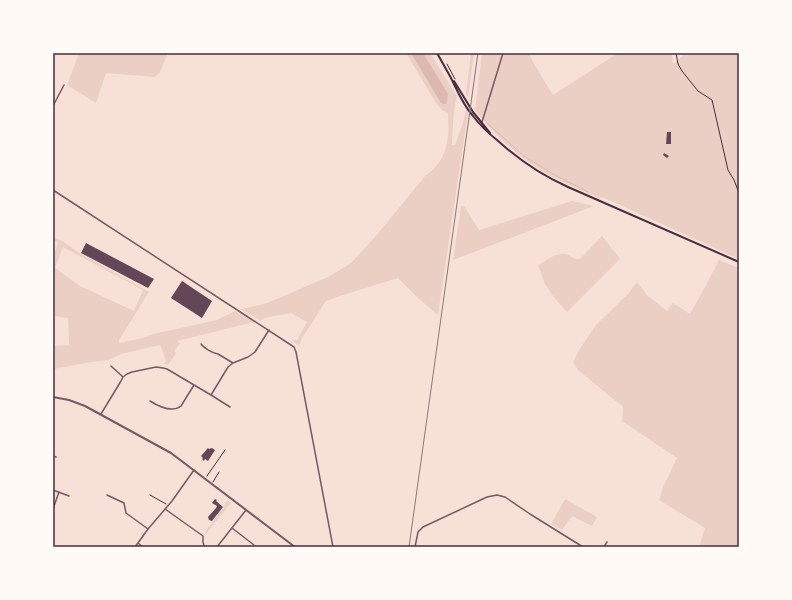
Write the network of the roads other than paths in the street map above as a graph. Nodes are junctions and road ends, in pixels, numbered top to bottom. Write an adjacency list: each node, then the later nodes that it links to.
1 (437, 53): 3 (main road)
2 (503, 53): 6 (street)
3 (450, 76): 6 (main road); 6 (main road)
4 (64, 85): 5 (street)
5 (53, 106)
6 (481, 124): 8 (main road)
7 (53, 190): 9 (street)
8 (739, 262)
9 (269, 330): 11 (street); 38 (street)
10 (201, 344): 11 (street)
11 (233, 363): 15 (street)
12 (111, 366): 13 (street)
13 (123, 377): 14 (street); 19 (street)
14 (194, 385): 15 (street); 17 (street)
15 (211, 395): 18 (street)
16 (53, 397): 19 (street)
17 (150, 401)
18 (230, 406)
19 (100, 415): 20 (street)
20 (194, 470): 26 (street); 27 (street)
21 (53, 490): 22 (street)
22 (59, 492): 24 (street); 25 (street)
23 (107, 495): 29 (street)
24 (69, 496)
25 (53, 508)
26 (165, 509): 29 (street); 35 (street)
27 (246, 510): 28 (street); 37 (street)
28 (232, 528): 32 (street); 36 (street)
29 (148, 529): 31 (street)
30 (607, 542): 41 (street)
31 (138, 543): 33 (street); 34 (street)
32 (254, 545)
33 (135, 547)
34 (143, 547)
35 (205, 547)
36 (217, 547)
37 (295, 547)
38 (333, 547)
39 (415, 547): 40 (street)
40 (583, 547)
41 (604, 547)

